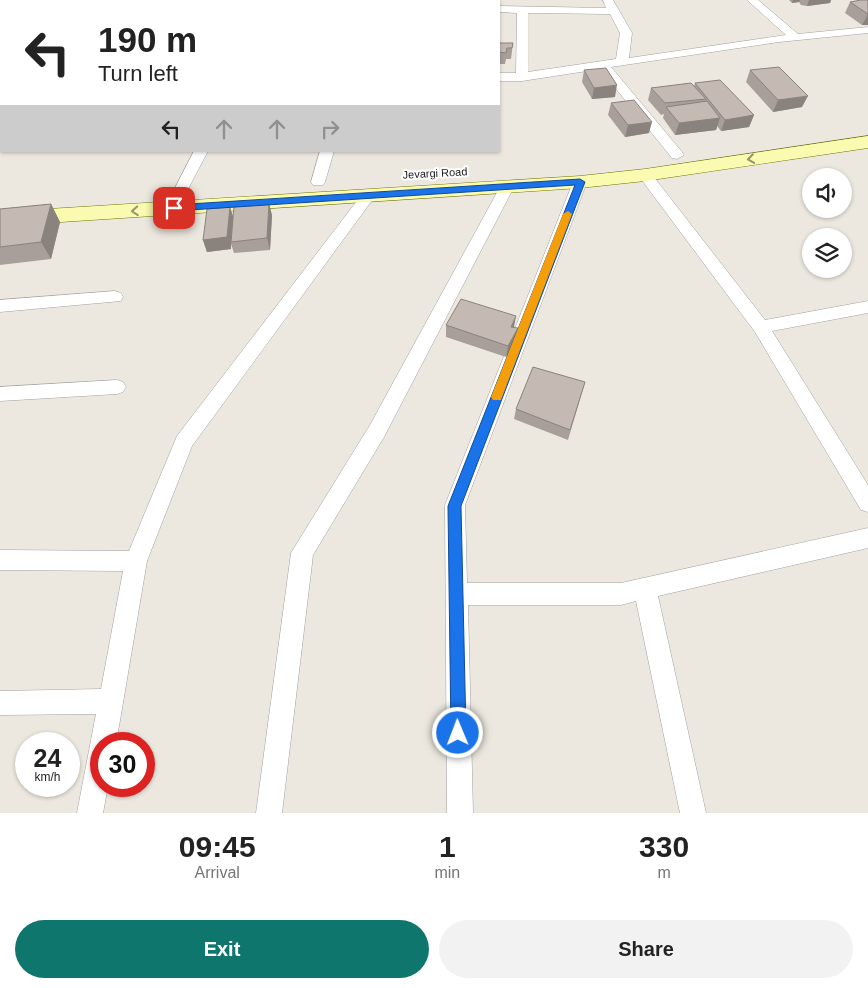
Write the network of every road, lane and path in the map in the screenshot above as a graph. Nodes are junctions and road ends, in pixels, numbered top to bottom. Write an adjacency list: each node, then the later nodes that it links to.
1 (546, 0): 6 (street)
2 (608, 0): 7 (street)
3 (752, 0): 9 (street)
4 (500, 9): 5 (street)
5 (523, 9): 6 (street); 13 (street)
6 (553, 10): 7 (street)
7 (614, 11): 10 (street)
8 (868, 30): 9 (street)
9 (794, 37): 10 (street)
10 (622, 62): 11 (street)
11 (603, 65): 13 (street); 18 (street)
12 (500, 77): 13 (street)
13 (522, 77)
14 (868, 128): 18 (main road, Jevargi Road)
15 (868, 142): 19 (main road, one-way to 19)
16 (200, 152): 23 (street)
17 (327, 152): 20 (street)
18 (677, 155): 20 (main road, Jevargi Road)
19 (645, 175): 21 (main road); 30 (street)
20 (318, 182): 23 (main road, Jevargi Road)
21 (580, 182): 22 (main road); 38 (street)
22 (507, 187): 24 (main road); 44 (street)
23 (181, 190): 25 (main road, Jevargi Road)
24 (368, 196): 26 (main road, one-way to 26); 36 (street)
25 (0, 202)
26 (0, 219)
27 (115, 297): 28 (street)
28 (0, 306)
29 (868, 307): 30 (street)
30 (761, 327): 33 (street)
31 (117, 387): 32 (street)
32 (0, 394)
33 (868, 503)
34 (868, 538): 37 (street)
35 (0, 560): 36 (street)
36 (136, 561): 39 (street)
37 (645, 589): 38 (street); 46 (street)
38 (456, 594): 45 (street)
39 (111, 701): 40 (street); 41 (street)
40 (0, 702)
41 (105, 732)
42 (93, 797): 43 (street)
43 (90, 813)
44 (270, 813)
45 (460, 813)
46 (693, 813)

